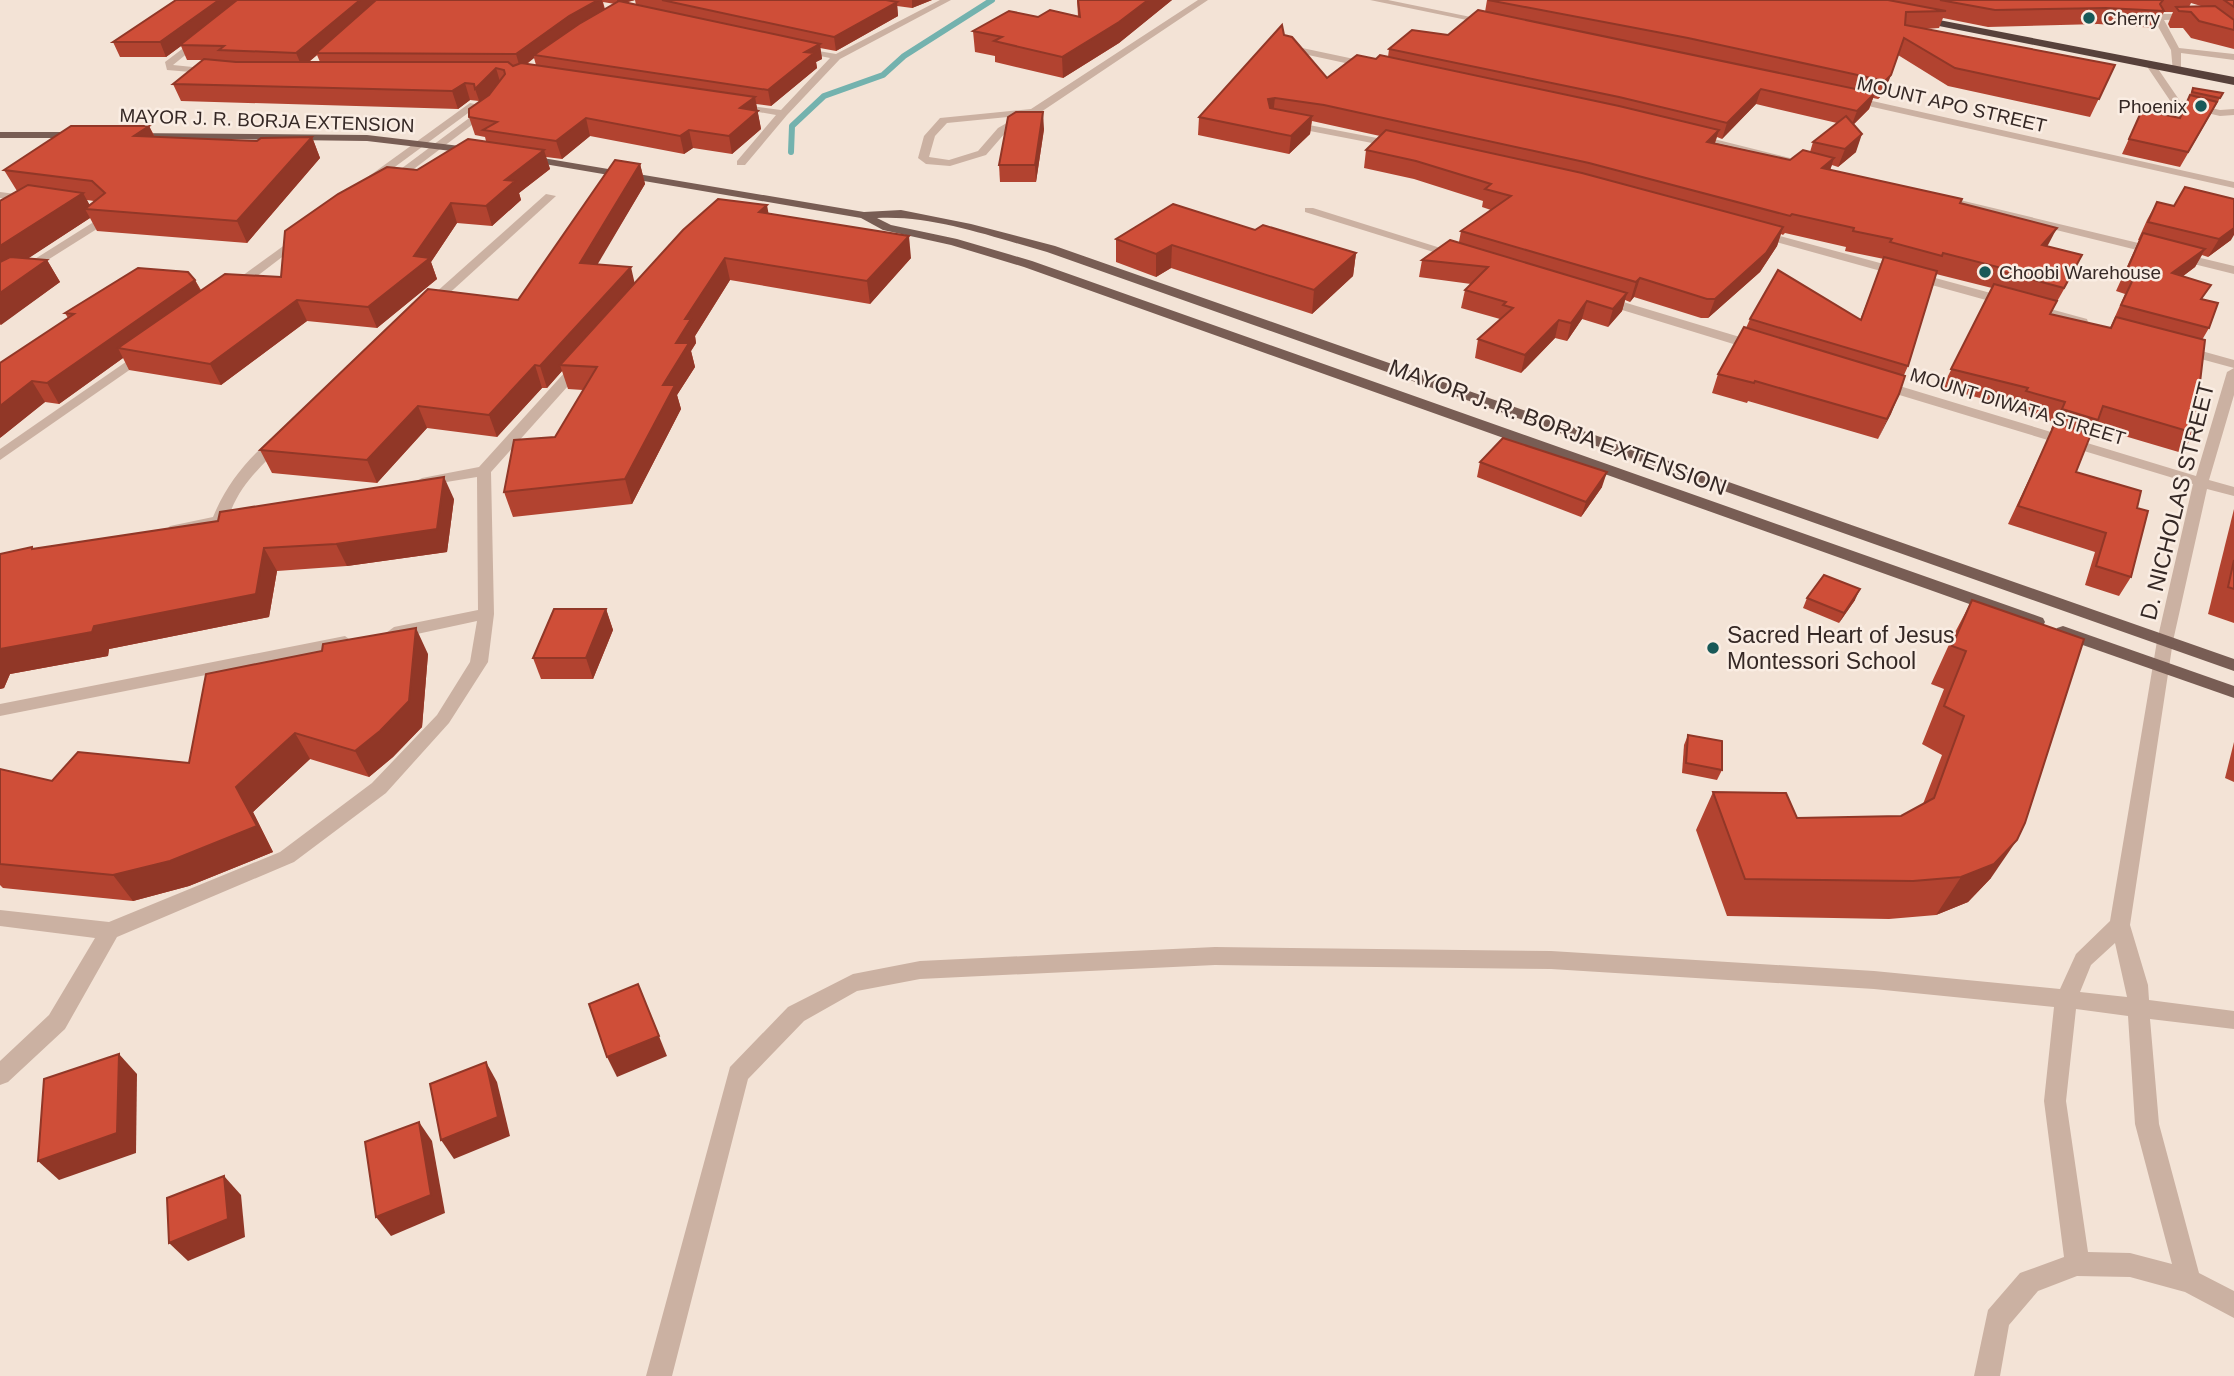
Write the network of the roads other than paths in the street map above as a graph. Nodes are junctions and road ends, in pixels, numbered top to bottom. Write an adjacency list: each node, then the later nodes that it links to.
1 (947, 0): 6 (street)
2 (1204, 0): 22 (street)
3 (1374, 0): 8 (street)
4 (2186, 5): 12 (street)
5 (905, 12): 6 (street)
6 (918, 15): 13 (street)
7 (1905, 16): 15 (highway)
8 (1505, 25)
9 (213, 29): 18 (street)
10 (783, 46): 13 (street)
11 (1287, 48): 16 (street)
12 (2176, 50): 14 (street); 17 (street)
13 (837, 57): 24 (street)
14 (2234, 57)
15 (2151, 65): 17 (highway); 23 (street)
16 (1383, 68)
17 (2176, 70): 19 (highway)
18 (219, 72)
19 (2234, 81)
20 (1844, 97): 37 (street, MOUNT APO STREET)
21 (728, 104): 24 (street)
22 (1034, 112): 22 (street)
23 (2234, 112)
24 (783, 113): 35 (street)
25 (1273, 121): 32 (street)
26 (1682, 134): 36 (street)
27 (0, 135): 28 (main road, MAYOR J. R. BORJA EXTENSION)
28 (94, 135)
29 (121, 135): 30 (main road, MAYOR J. R. BORJA EXTENSION)
30 (421, 143): 31 (main road, MAYOR J. R. BORJA EXTENSION); 31 (street); 31 (street)
31 (440, 145): 33 (main road, MAYOR J. R. BORJA EXTENSION)
32 (1410, 148)
33 (485, 152)
34 (513, 156): 44 (main road, MAYOR J. R. BORJA EXTENSION)
35 (741, 163)
36 (1803, 164)
37 (2234, 185)
38 (1924, 194): 48 (street)
39 (0, 195): 41 (street)
40 (550, 196): 53 (street)
41 (39, 200)
42 (96, 207): 49 (street)
43 (1309, 210): 47 (street)
44 (864, 215): 52 (main road, MAYOR J. R. BORJA EXTENSION); 54 (main road, MAYOR J. R. BORJA EXTENSION)
45 (318, 226): 51 (street)
46 (1740, 230): 55 (street)
47 (1469, 259)
48 (2234, 271)
49 (0, 286)
50 (1588, 295): 58 (street)
51 (219, 299)
52 (1229, 311): 54 (main road); 63 (main road, MAYOR J. R. BORJA EXTENSION)
53 (417, 315)
54 (1208, 327): 65 (main road, MAYOR J. R. BORJA EXTENSION)
55 (2101, 327)
56 (2167, 345): 60 (street)
57 (153, 347): 66 (street)
58 (1775, 352)
59 (586, 357): 67 (street)
60 (2234, 363)
61 (2234, 372): 68 (street, D. NICHOLAS STREET)
62 (1868, 380): 68 (street, MOUNT DIWATA STREET)
63 (1529, 415): 65 (main road); 75 (main road, MAYOR J. R. BORJA EXTENSION)
64 (285, 434): 72 (street)
65 (1514, 436): 77 (main road, MAYOR J. R. BORJA EXTENSION)
66 (0, 456)
67 (484, 471): 69 (street); 74 (street)
68 (2201, 482): 70 (street, MOUNT DIWATA STREET); 75 (street, D. NICHOLAS STREET)
69 (405, 485)
70 (2234, 492)
71 (260, 512): 72 (street)
72 (220, 519): 73 (street)
73 (155, 533)
74 (486, 614): 79 (street); 82 (street)
75 (2165, 641): 76 (main road, MAYOR J. R. BORJA EXTENSION); 77 (street, D. NICHOLAS STREET)
76 (2234, 664)
77 (2161, 667): 78 (main road, MAYOR J. R. BORJA EXTENSION); 81 (street, D. NICHOLAS STREET)
78 (2234, 692)
79 (0, 710)
80 (0, 918): 82 (street)
81 (2120, 925): 83 (street); 84 (street)
82 (110, 931): 86 (street)
83 (2066, 999): 84 (street); 87 (street); 90 (street)
84 (2138, 1010): 85 (street); 88 (street)
85 (2234, 1020)
86 (0, 1075)
87 (2077, 1264): 88 (street); 91 (street)
88 (2189, 1281): 89 (street)
89 (2234, 1305)
90 (659, 1376)
91 (1987, 1376)

